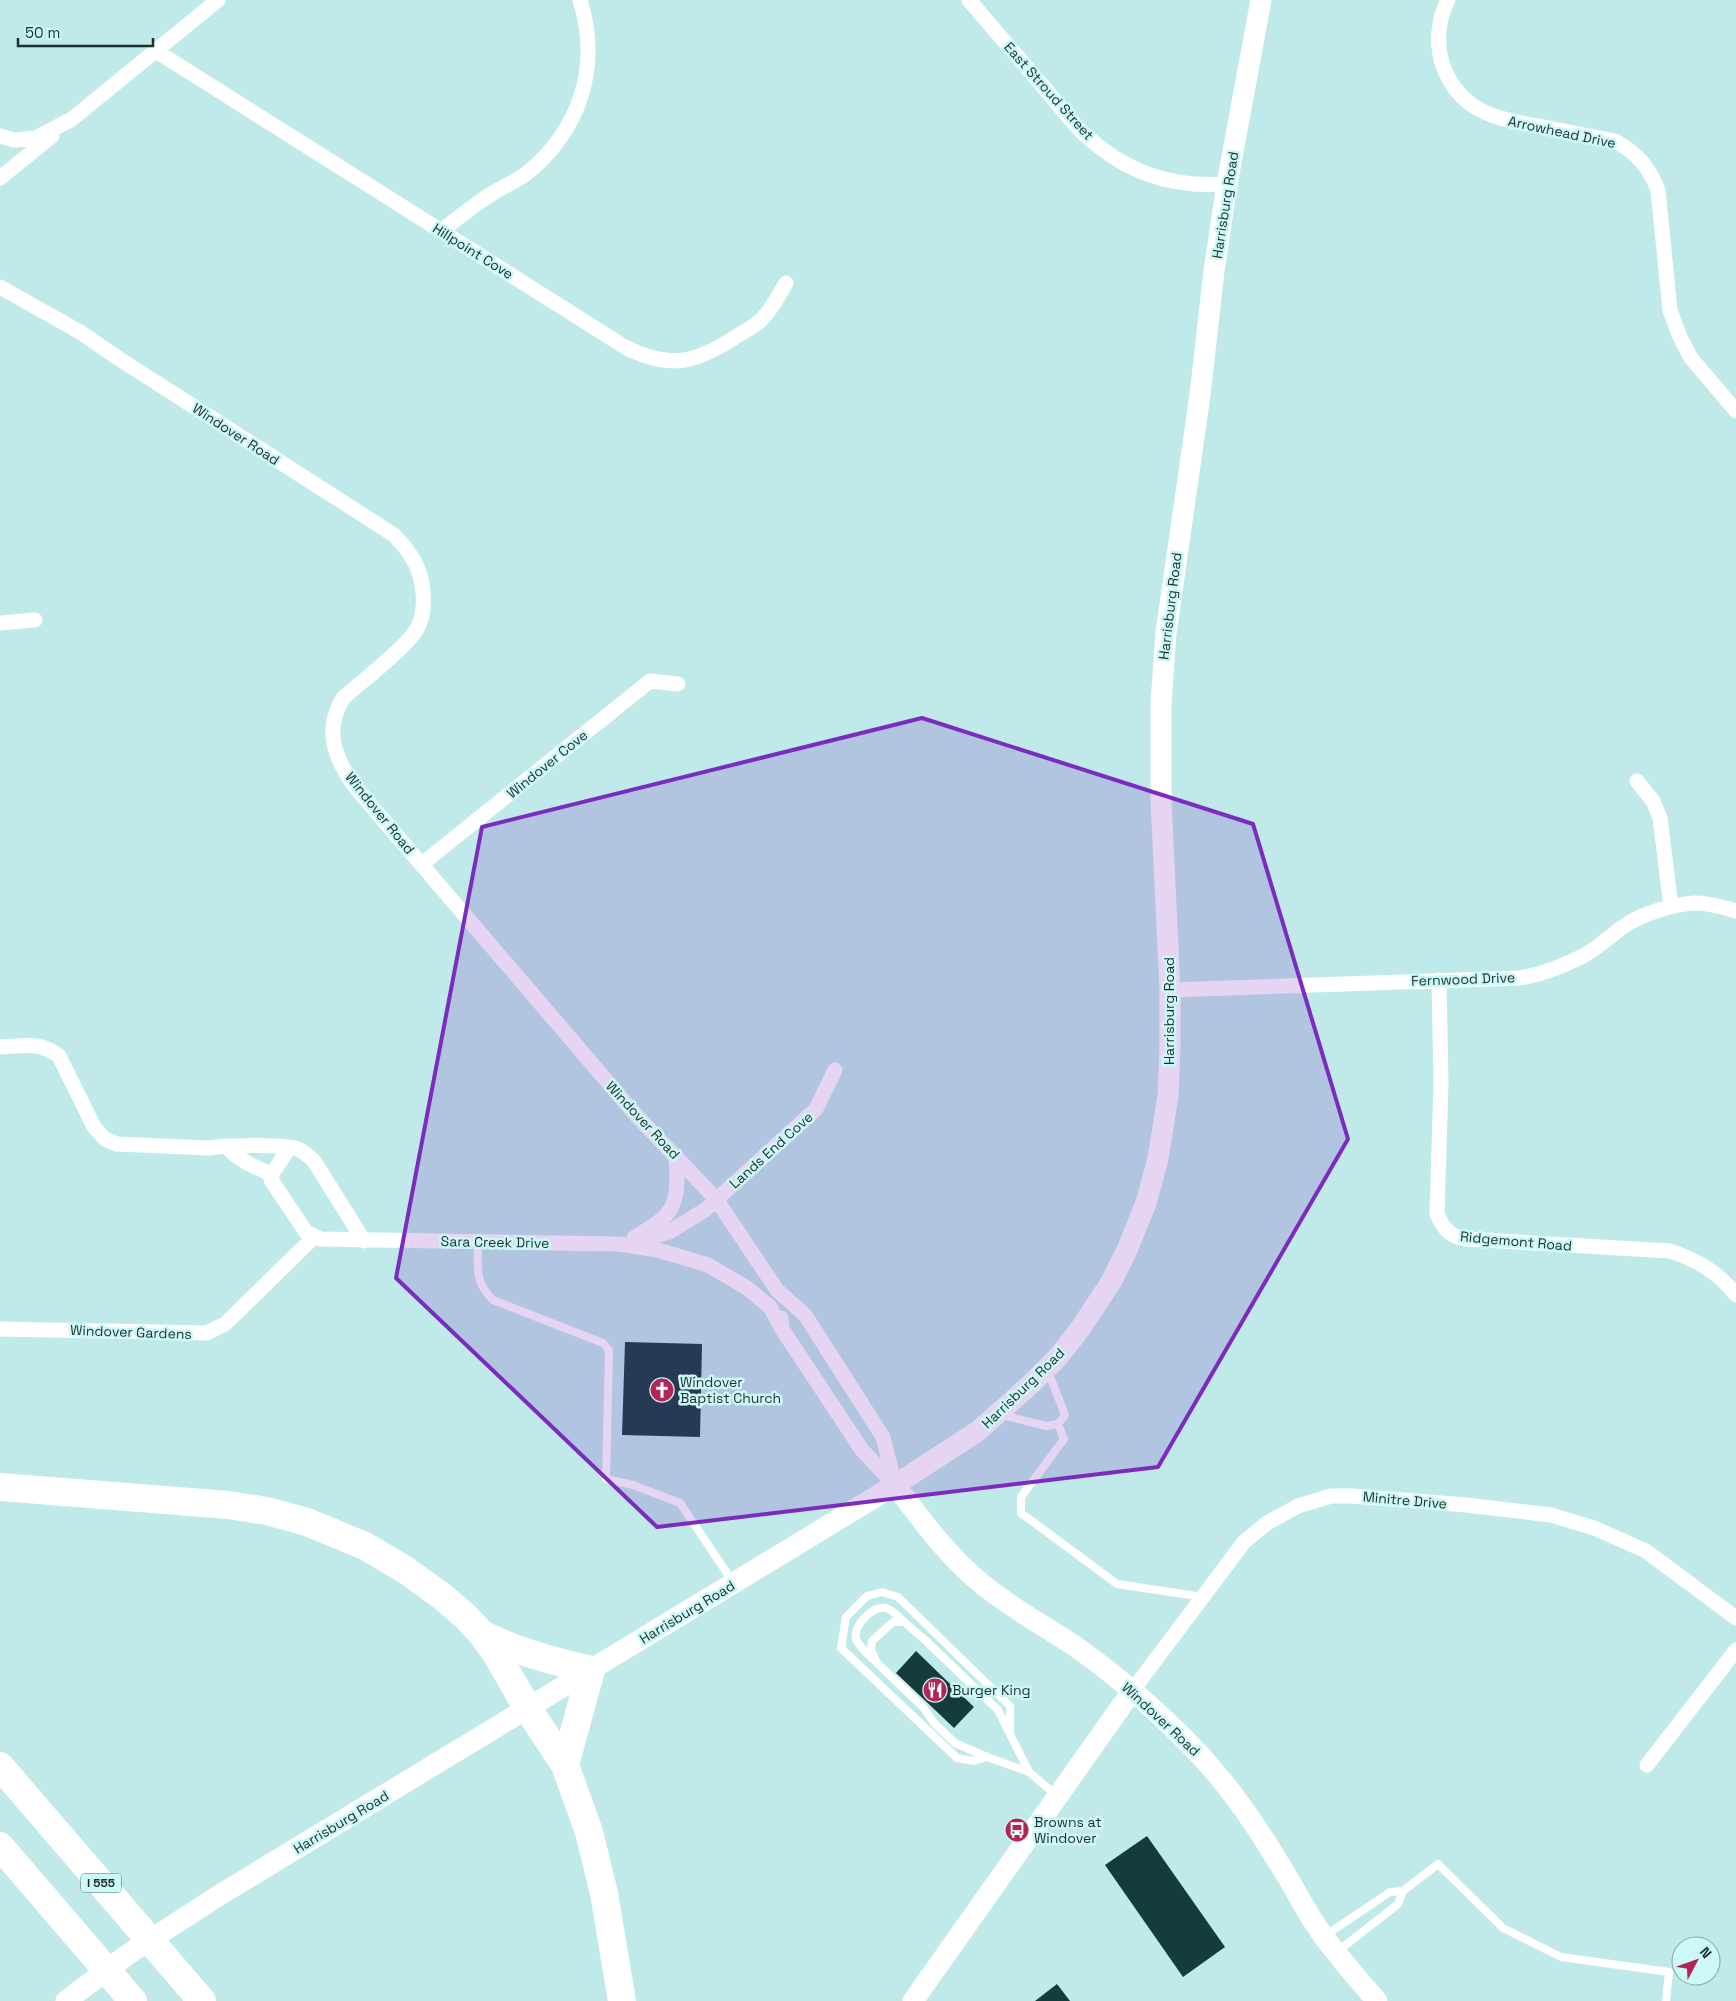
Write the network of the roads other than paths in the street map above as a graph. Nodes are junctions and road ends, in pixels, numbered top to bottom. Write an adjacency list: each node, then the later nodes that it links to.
1 (218, 0): 6 (street)
2 (580, 0): 11 (street)
3 (969, 0): 10 (street, East Stroud Street)
4 (1261, 0): 10 (main road, Harrisburg Road)
5 (1448, 0): 16 (street, Arrowhead Drive)
6 (156, 50): 7 (street); 11 (street, Hillpoint Cove)
7 (72, 119): 8 (street); 9 (street)
8 (0, 136)
9 (0, 178)
10 (1228, 184): 25 (main road, Harrisburg Road)
11 (440, 231): 13 (street, Hillpoint Cove)
12 (0, 277): 15 (street, Windover Road)
13 (786, 283)
14 (0, 288): 15 (street, Windover Road)
15 (80, 332): 21 (street, Windover Road)
16 (1736, 411)
17 (35, 620): 18 (street)
18 (0, 623)
19 (678, 684): 21 (street, Windover Cove)
20 (1637, 781): 22 (street)
21 (422, 864): 30 (street, Windover Road)
22 (1671, 907): 23 (street, Fernwood Drive); 24 (street, Fernwood Drive)
23 (1736, 911)
24 (1439, 980): 25 (street, Fernwood Drive); 38 (street, Ridgemont Road)
25 (1170, 990): 41 (main road, Harrisburg Road)
26 (0, 1047): 28 (street)
27 (835, 1070): 32 (street, Lands End Cove)
28 (226, 1146): 29 (street); 31 (street)
29 (289, 1148): 31 (street); 34 (street)
30 (676, 1156): 32 (street, Windover Road); 36 (street)
31 (272, 1174): 33 (street)
32 (716, 1199): 36 (street, Sara Creek Drive); 37 (street, Windover Road)
33 (314, 1237): 34 (street); 39 (street, Windover Gardens)
34 (364, 1241): 35 (street, Sara Creek Drive)
35 (478, 1242): 36 (street, Sara Creek Drive); 46 (lane)
36 (627, 1244): 40 (street, Sara Creek Drive)
37 (777, 1290): 40 (street, Windover Road); 44 (street, Windover Road)
38 (1736, 1295)
39 (0, 1329)
40 (782, 1329): 44 (street, Windover Road)
41 (1046, 1368): 42 (main road, Harrisburg Road); 43 (lane)
42 (997, 1414): 43 (lane); 44 (main road, Harrisburg Road)
43 (1058, 1424): 47 (lane)
44 (895, 1485): 46 (main road, Harrisburg Road); 54 (main road, Windover Road)
45 (0, 1487): 50 (highway)
46 (734, 1583): 53 (main road, Harrisburg Road)
47 (1203, 1597): 48 (street, Minitre Drive); 54 (street, Minitre Drive)
48 (1736, 1618)
49 (904, 1622): 52 (lane); 52 (lane); 56 (lane)
50 (482, 1634): 53 (highway); 55 (highway)
51 (1736, 1650): 59 (street)
52 (877, 1663): 57 (lane)
53 (592, 1670): 55 (main road, Harrisburg Road); 58 (highway)
54 (1132, 1691): 62 (main road); 65 (main road, Windover Road)
55 (528, 1709): 58 (highway); 66 (main road, Harrisburg Road)
56 (1010, 1734): 57 (lane); 61 (lane)
57 (987, 1757): 61 (lane)
58 (565, 1765): 69 (highway)
59 (1647, 1765)
60 (0, 1766): 68 (highway, I 555)
61 (1029, 1772): 62 (lane)
62 (1058, 1796): 70 (main road)
63 (0, 1846): 67 (highway)
64 (1403, 1891): 65 (lane); 65 (lane); 72 (lane)
65 (1330, 1944): 71 (main road, Windover Road)
66 (66, 2001)
67 (133, 2001)
68 (202, 2001)
69 (622, 2001)
70 (914, 2001)
71 (1377, 2001)
72 (1666, 2001)

